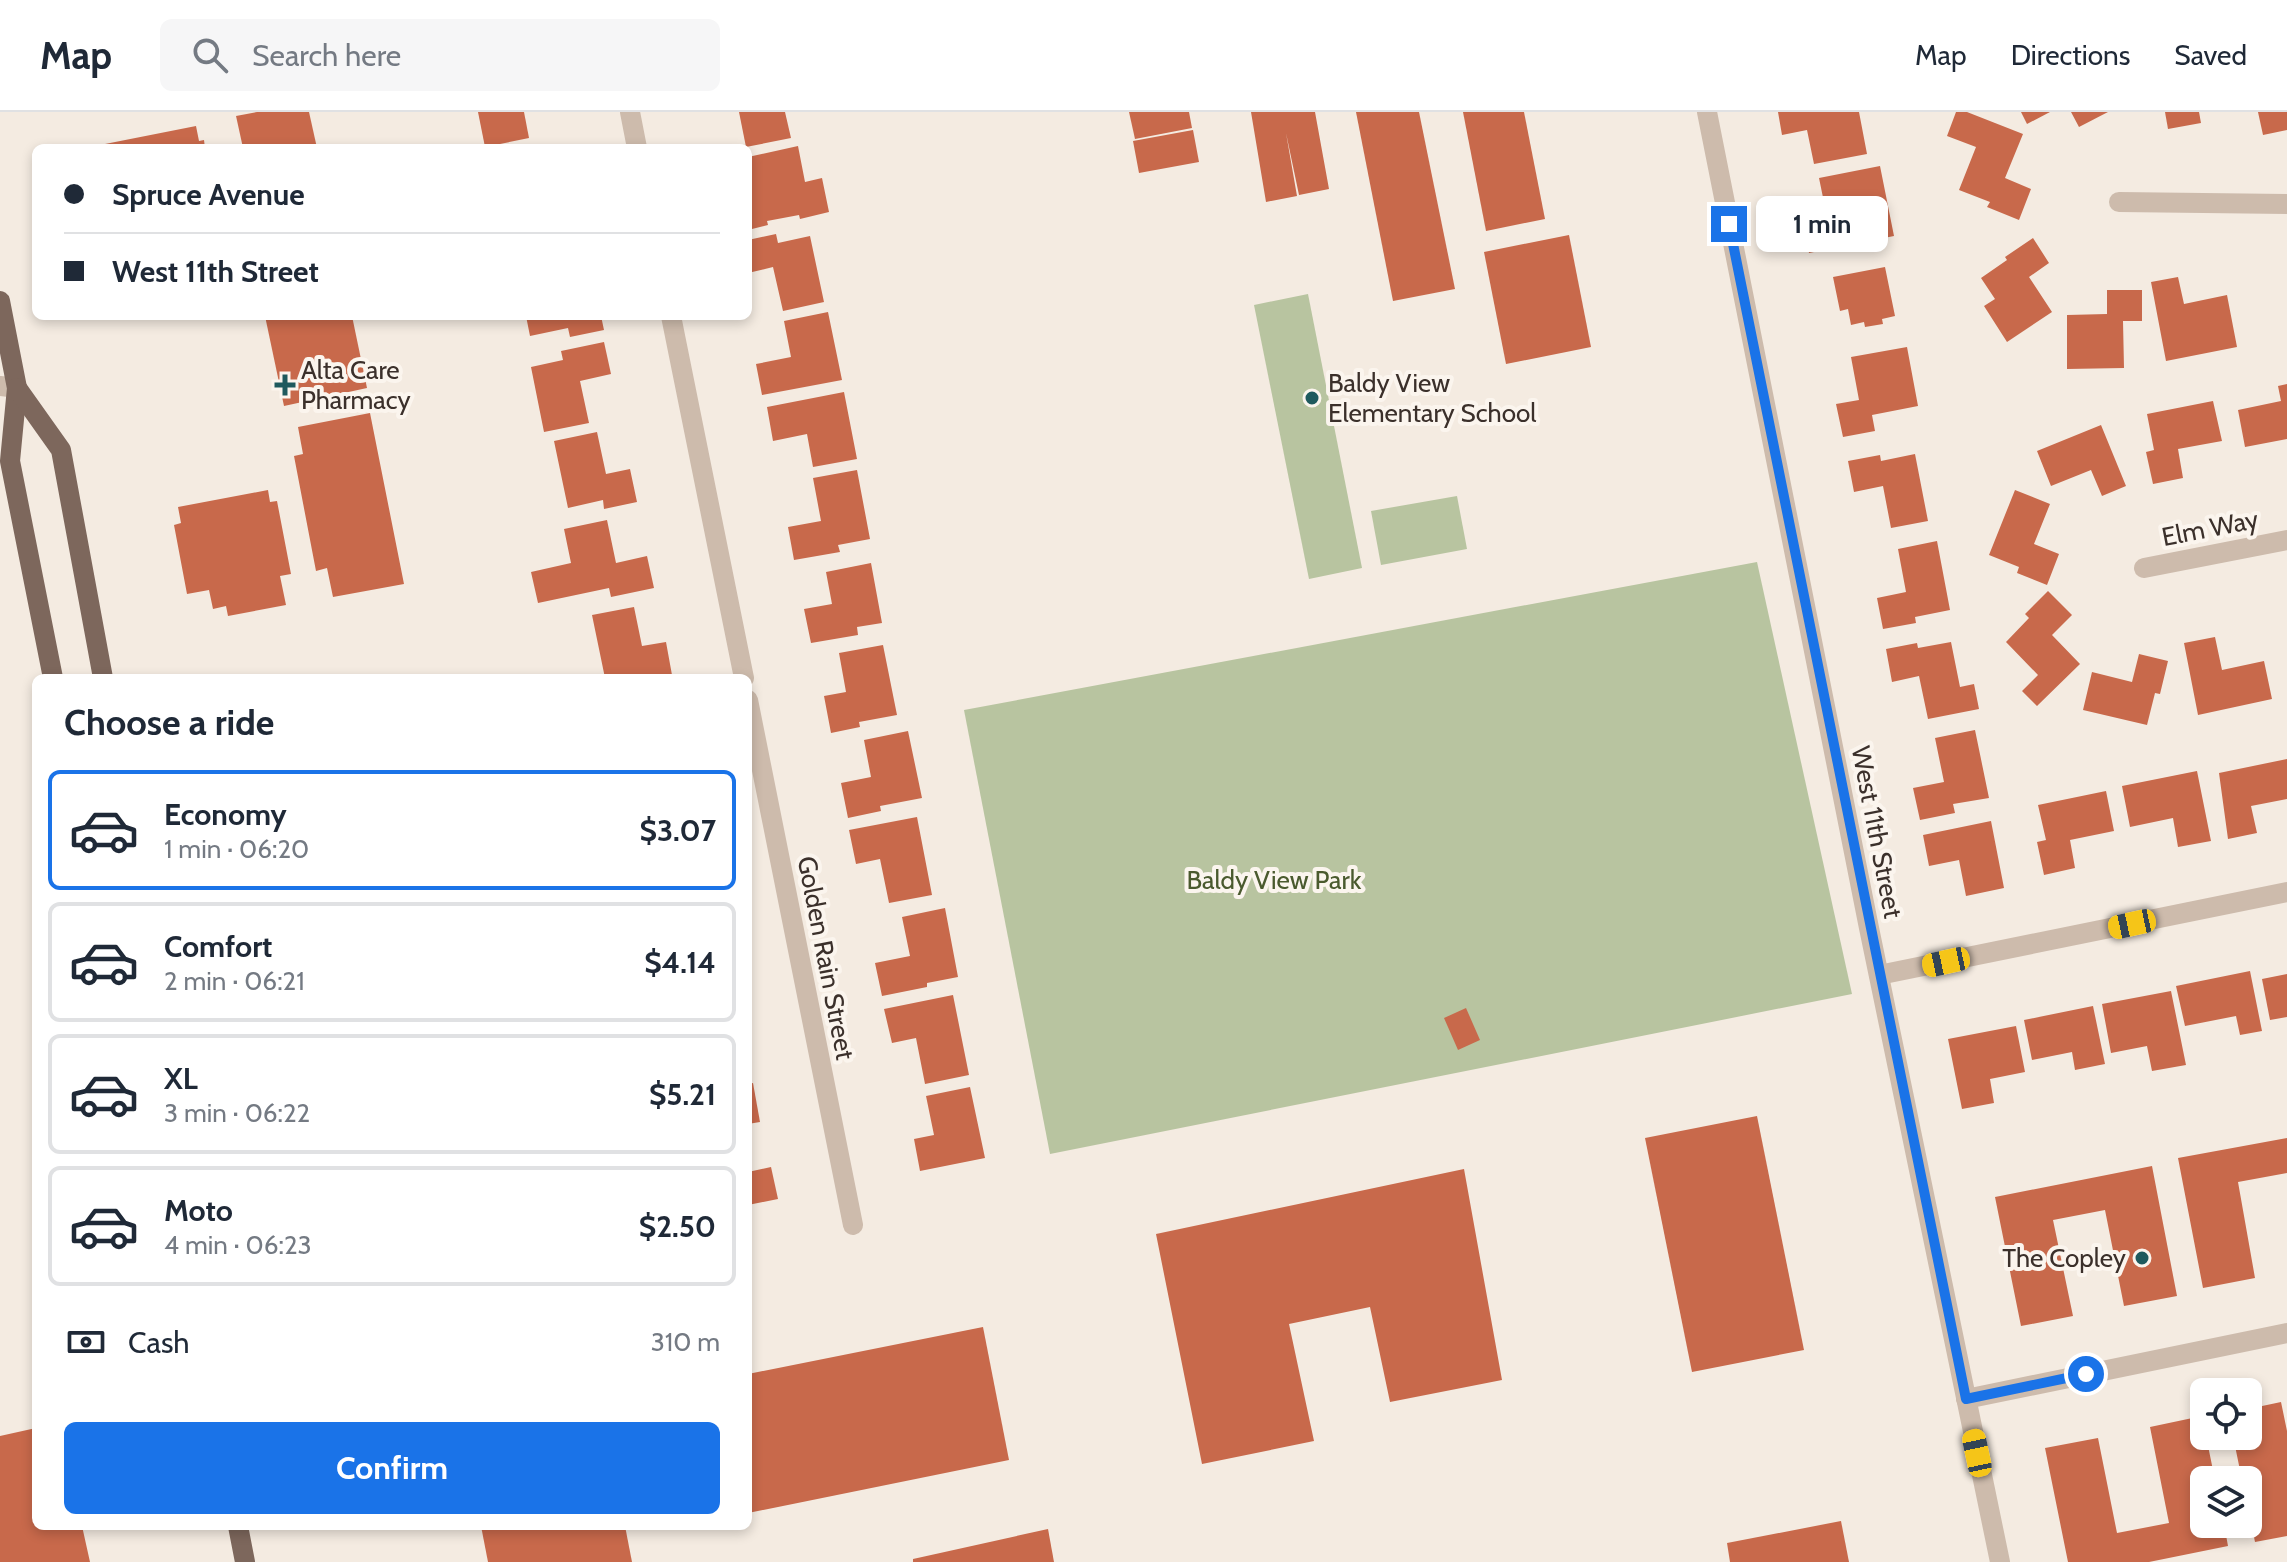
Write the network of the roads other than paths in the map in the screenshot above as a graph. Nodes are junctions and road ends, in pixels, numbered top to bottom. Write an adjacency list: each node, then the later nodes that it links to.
1 (630, 112): 3 (street)
2 (1707, 112): 17 (street, West 11th Street)
3 (636, 144)
4 (2119, 202): 5 (street)
5 (2287, 204)
6 (0, 301): 8 (main road)
7 (672, 320): 14 (street)
8 (9, 387): 9 (street); 12 (main road); 13 (main road)
9 (0, 400)
10 (2287, 540): 11 (street, Elm Way)
11 (2144, 568)
12 (52, 674)
13 (102, 674)
14 (743, 674)
15 (752, 720): 18 (street, Golden Rain Street)
16 (2287, 892): 17 (street)
17 (1879, 975): 20 (street, West 11th Street)
18 (853, 1225)
19 (2287, 1333): 20 (street)
20 (1966, 1399): 23 (street, West 11th Street)
21 (239, 1530): 22 (main road)
22 (245, 1562)
23 (2000, 1562)

